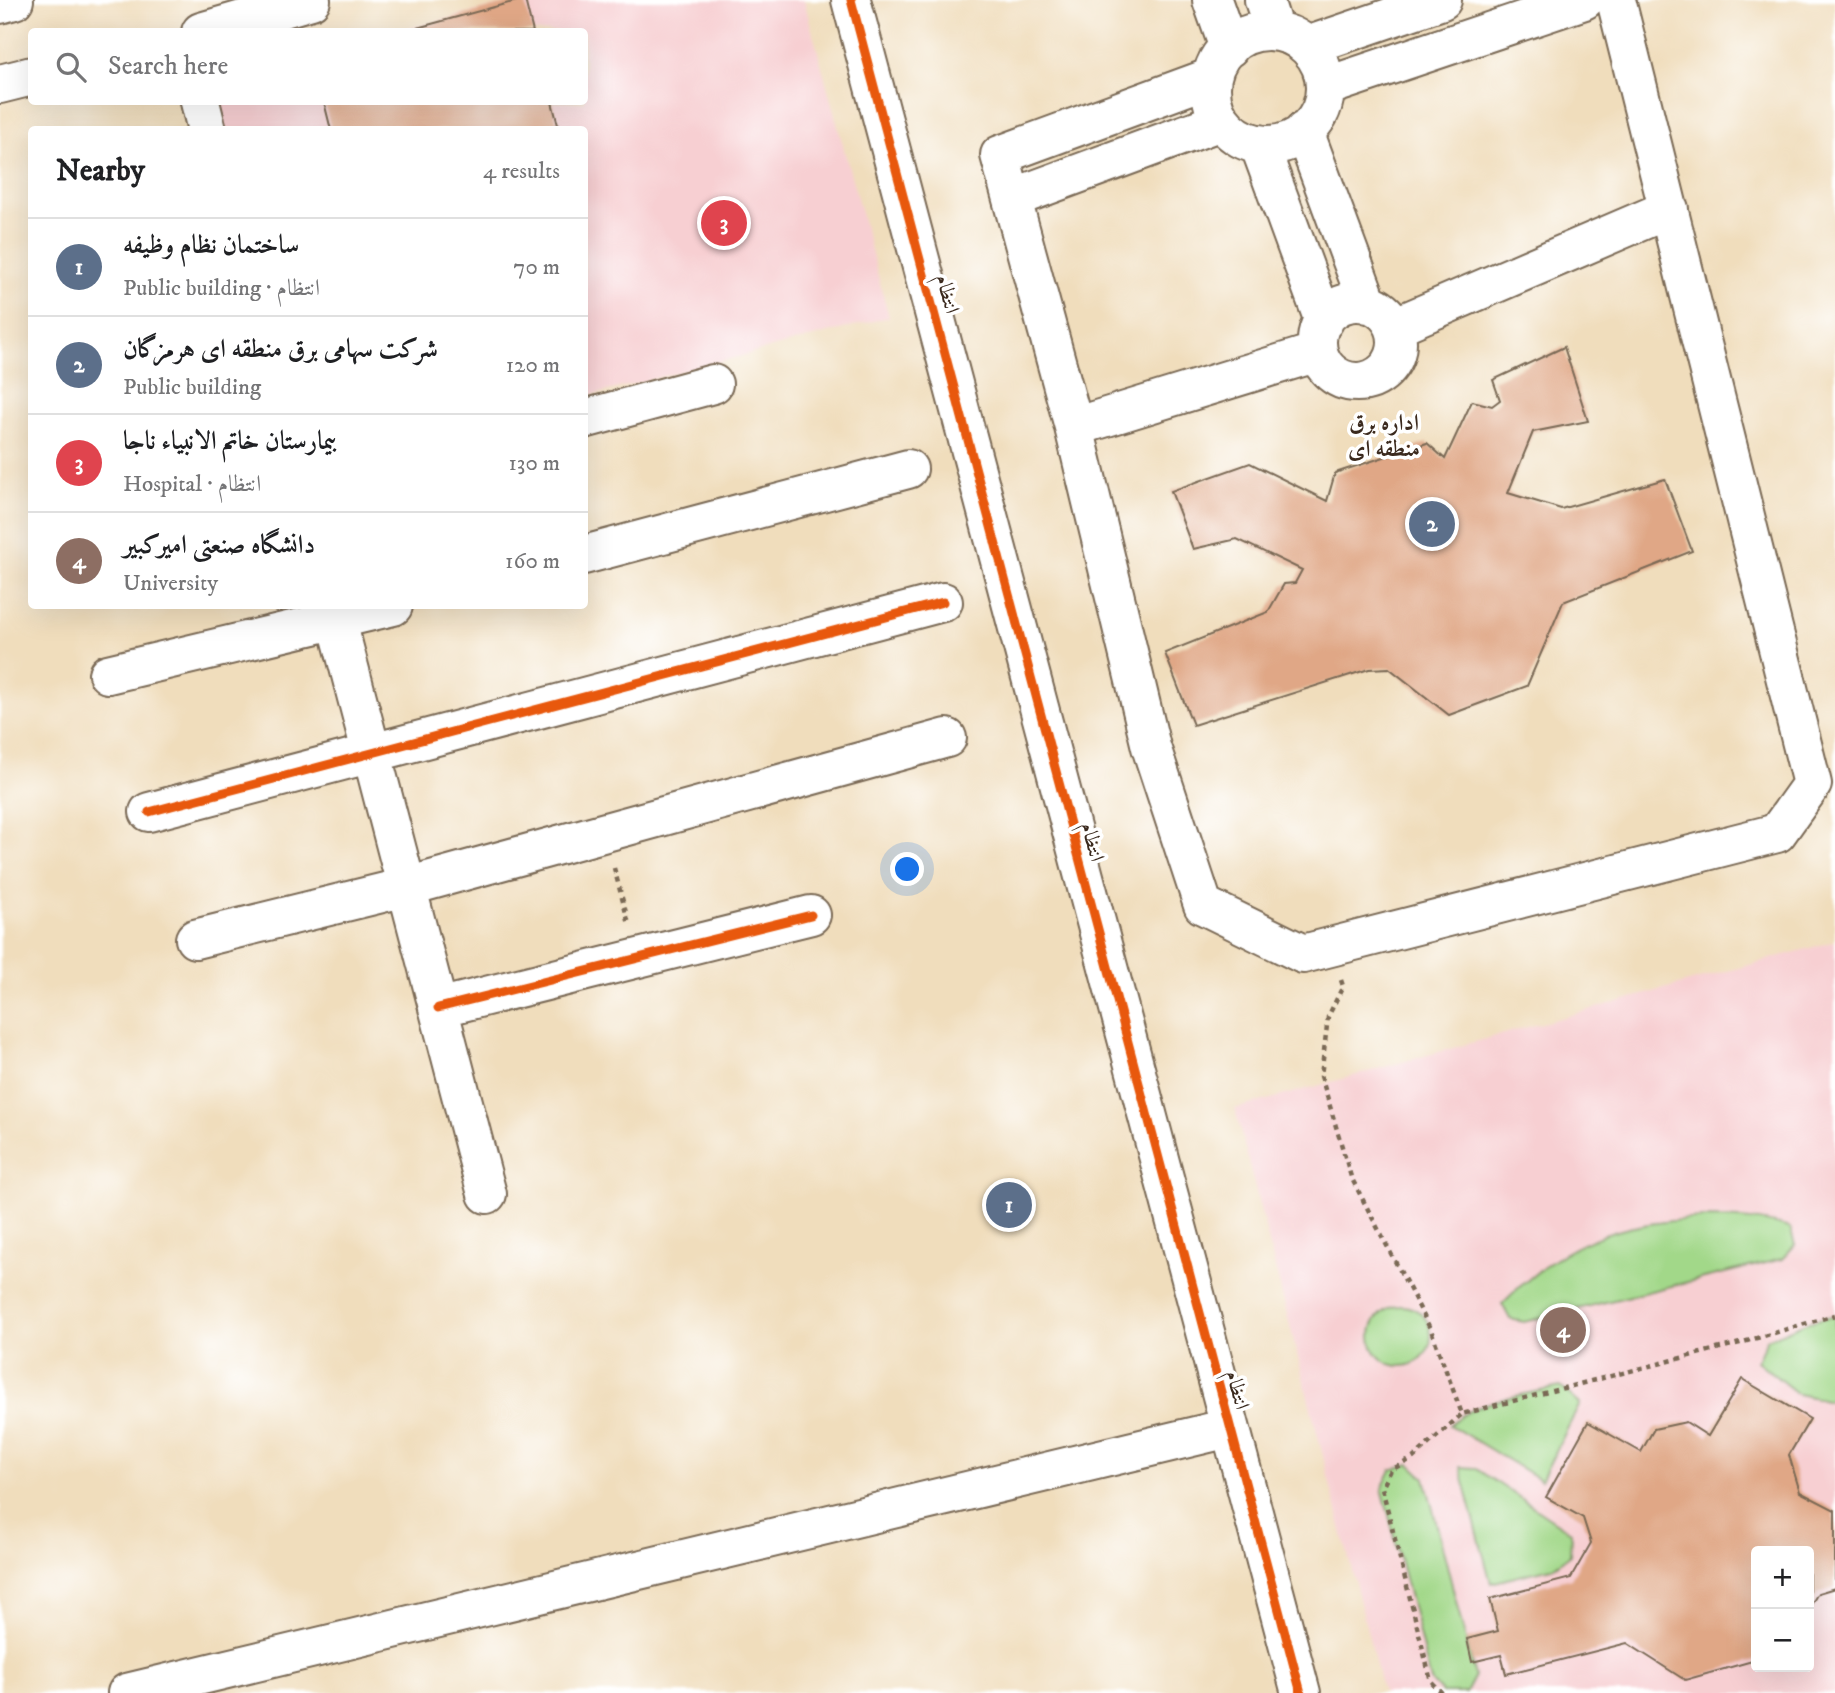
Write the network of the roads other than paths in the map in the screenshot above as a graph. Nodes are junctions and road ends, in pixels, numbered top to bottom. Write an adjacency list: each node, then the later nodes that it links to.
1 (14, 0): 8 (street)
2 (311, 0): 10 (street)
3 (851, 0): 41 (street, انتظام)
4 (1212, 0): 11 (street)
5 (1442, 0): 9 (street)
6 (1584, 0): 14 (street)
7 (1616, 0): 21 (street)
8 (0, 4)
9 (1281, 26): 11 (street); 14 (street)
10 (215, 28)
11 (1221, 62): 16 (street); 20 (street)
12 (28, 77): 13 (street)
13 (0, 84)
14 (1325, 87): 18 (street)
15 (201, 105): 17 (street)
16 (1221, 121): 19 (street); 20 (street)
17 (206, 126)
18 (1304, 131): 19 (street); 22 (street)
19 (1259, 144): 23 (street)
20 (1013, 198): 26 (street)
21 (1669, 209): 22 (street); 26 (street)
22 (1381, 315): 23 (street); 23 (street)
23 (1321, 337): 26 (street)
24 (713, 384): 25 (street)
25 (588, 418)
26 (1074, 427)
27 (908, 469): 28 (street)
28 (588, 554)
29 (943, 602): 34 (street)
30 (368, 609): 31 (street)
31 (335, 613): 32 (street); 34 (street)
32 (108, 674)
33 (947, 738): 36 (street)
34 (371, 754): 35 (street); 36 (street)
35 (149, 812)
36 (406, 887): 38 (street); 39 (street)
37 (811, 915): 39 (street)
38 (195, 939)
39 (438, 1008): 40 (street)
40 (487, 1194)
41 (1229, 1428): 42 (street); 43 (street, انتظام)
42 (127, 1693)
43 (1301, 1693)

